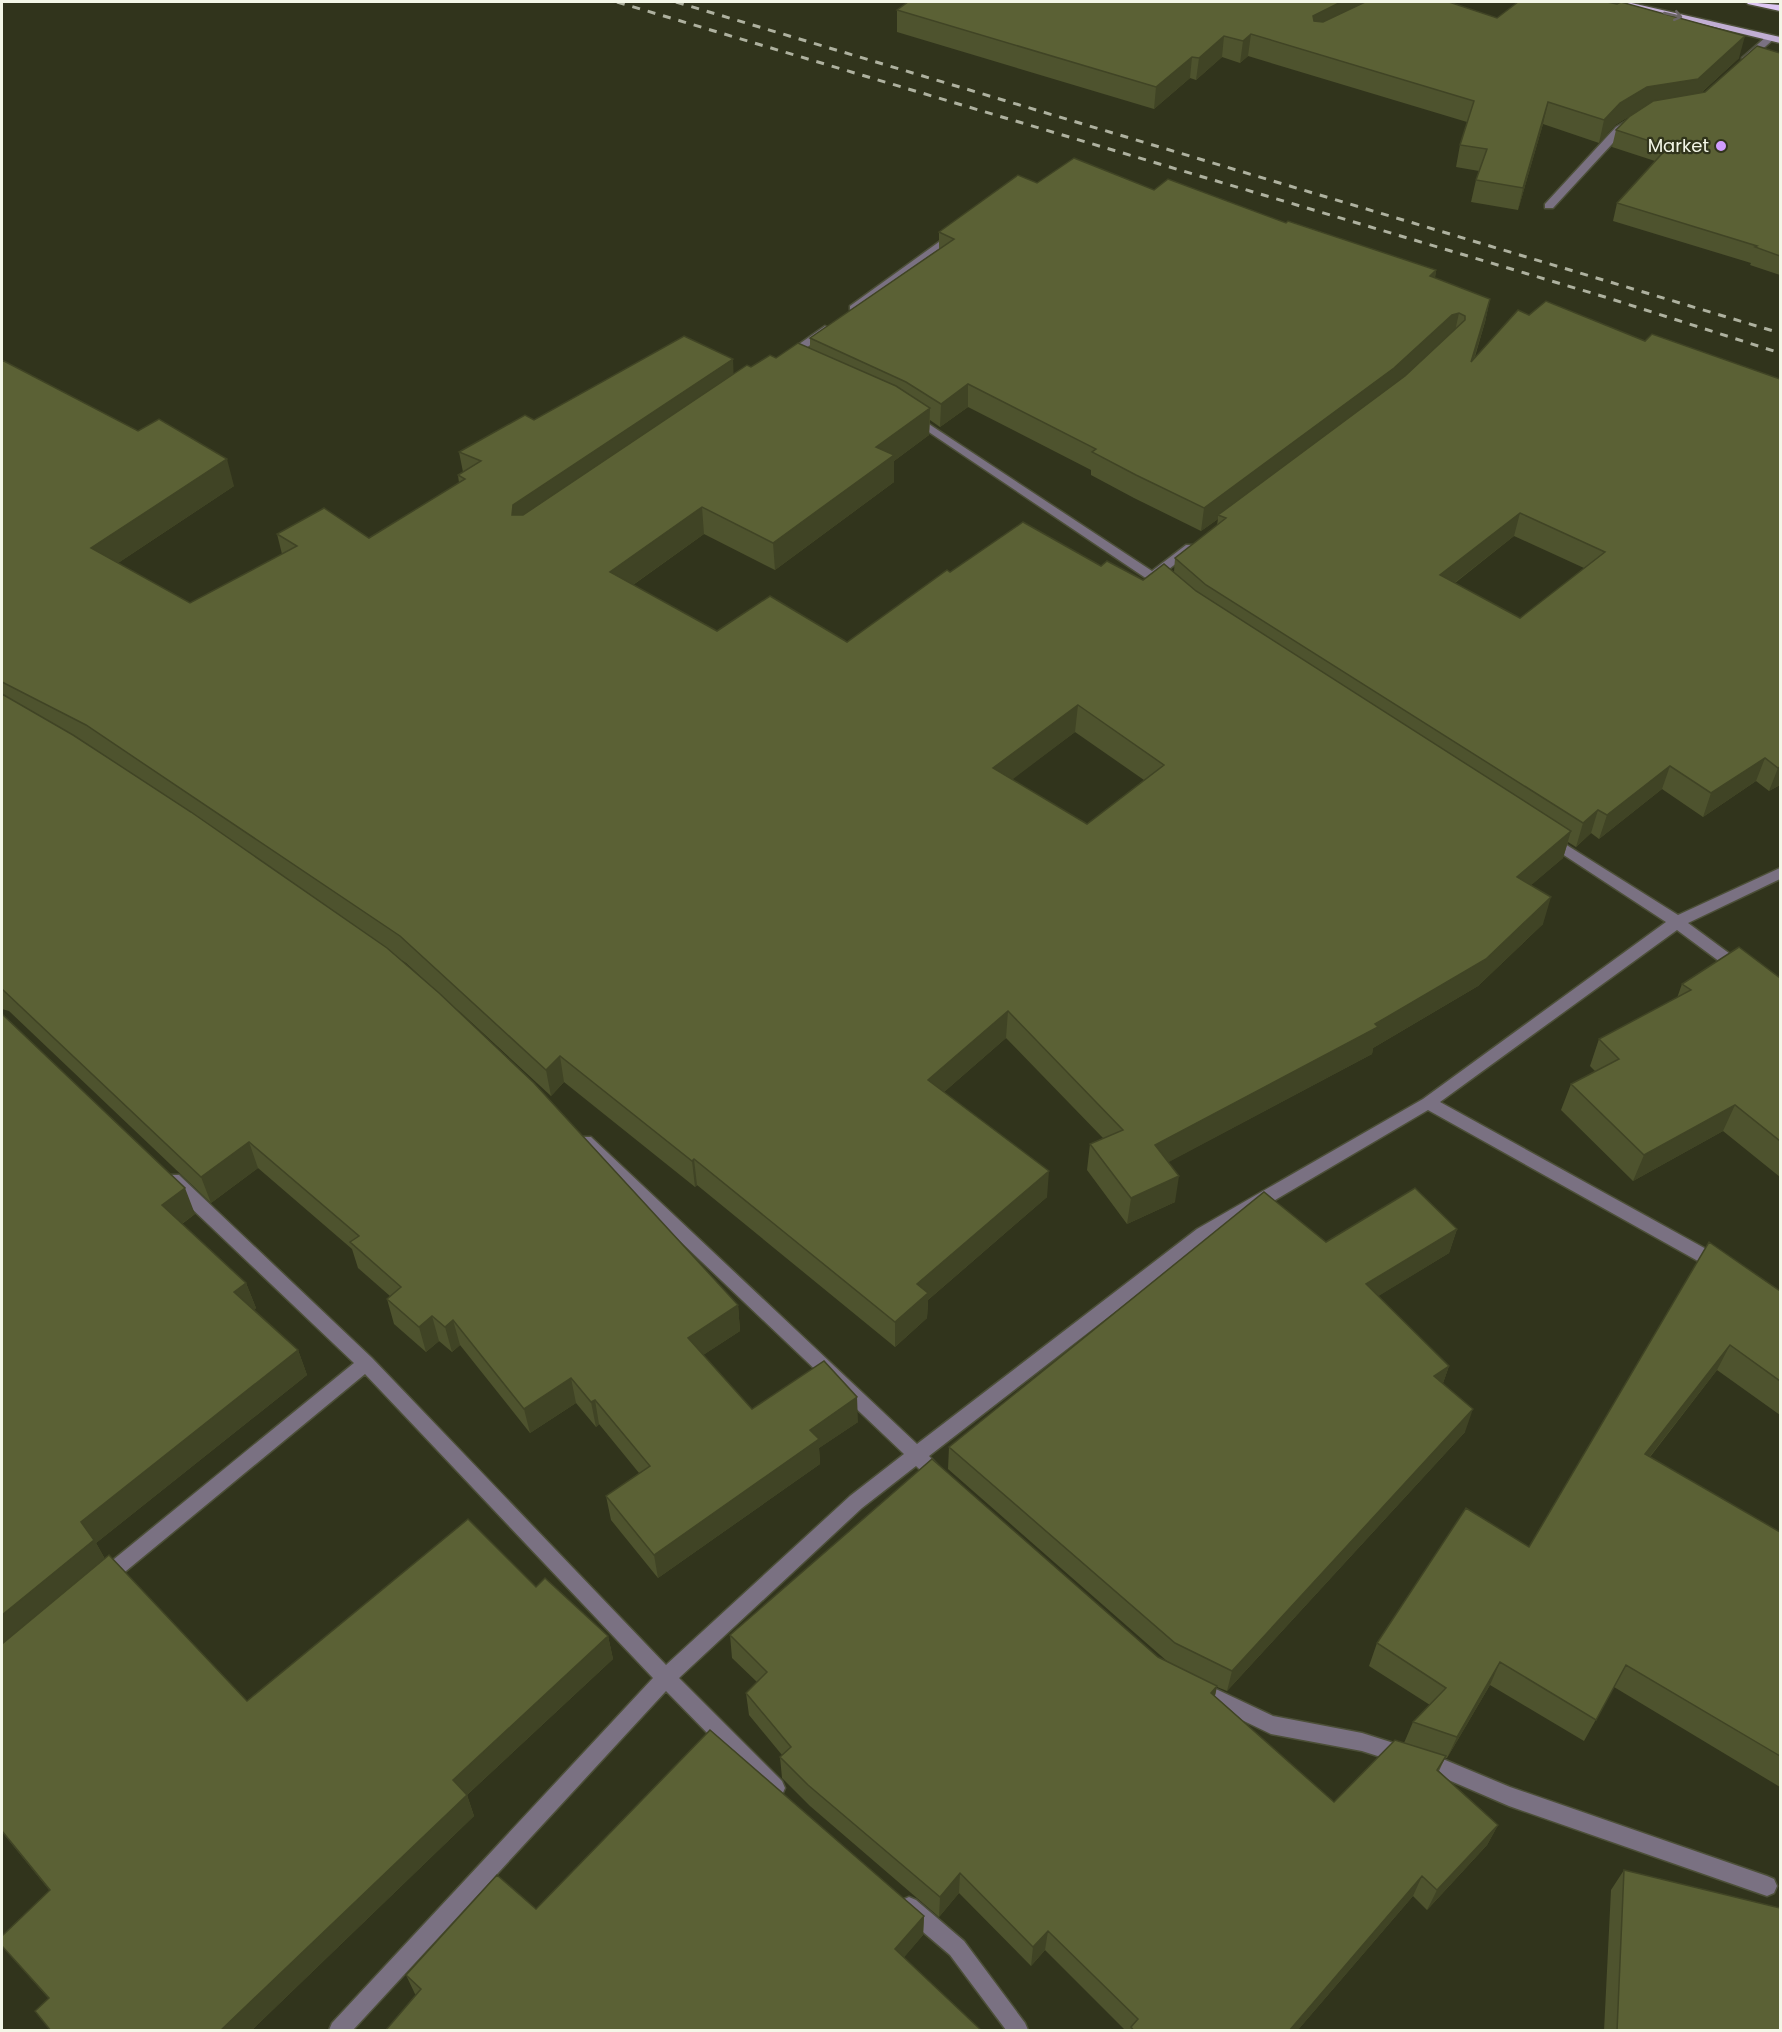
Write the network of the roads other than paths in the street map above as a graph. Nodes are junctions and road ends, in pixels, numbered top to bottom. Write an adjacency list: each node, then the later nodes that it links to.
1 (1617, 2): 4 (main road, one-way to 4)
2 (1752, 2): 3 (highway)
3 (1780, 8)
4 (1775, 39): 5 (street)
5 (1737, 68)
6 (1637, 118): 7 (street)
7 (1549, 206)
8 (967, 226): 9 (street)
9 (788, 361)
10 (901, 409): 12 (street)
11 (1201, 541): 12 (street)
12 (1154, 575): 13 (street)
13 (1181, 598)
14 (1538, 832): 16 (street)
15 (1780, 873): 16 (street)
16 (1677, 922): 17 (street); 18 (street)
17 (1752, 978)
18 (1428, 1103): 21 (street); 23 (street)
19 (573, 1129): 23 (street)
20 (158, 1166): 22 (street)
21 (1739, 1275)
22 (366, 1363): 25 (street); 26 (street)
23 (916, 1455): 24 (street); 26 (street)
24 (952, 1486)
25 (93, 1588)
26 (666, 1678): 28 (street); 31 (street)
27 (1182, 1681): 29 (street)
28 (785, 1799)
29 (1767, 1886)
30 (896, 1896): 32 (street)
31 (339, 2031)
32 (1018, 2031)

